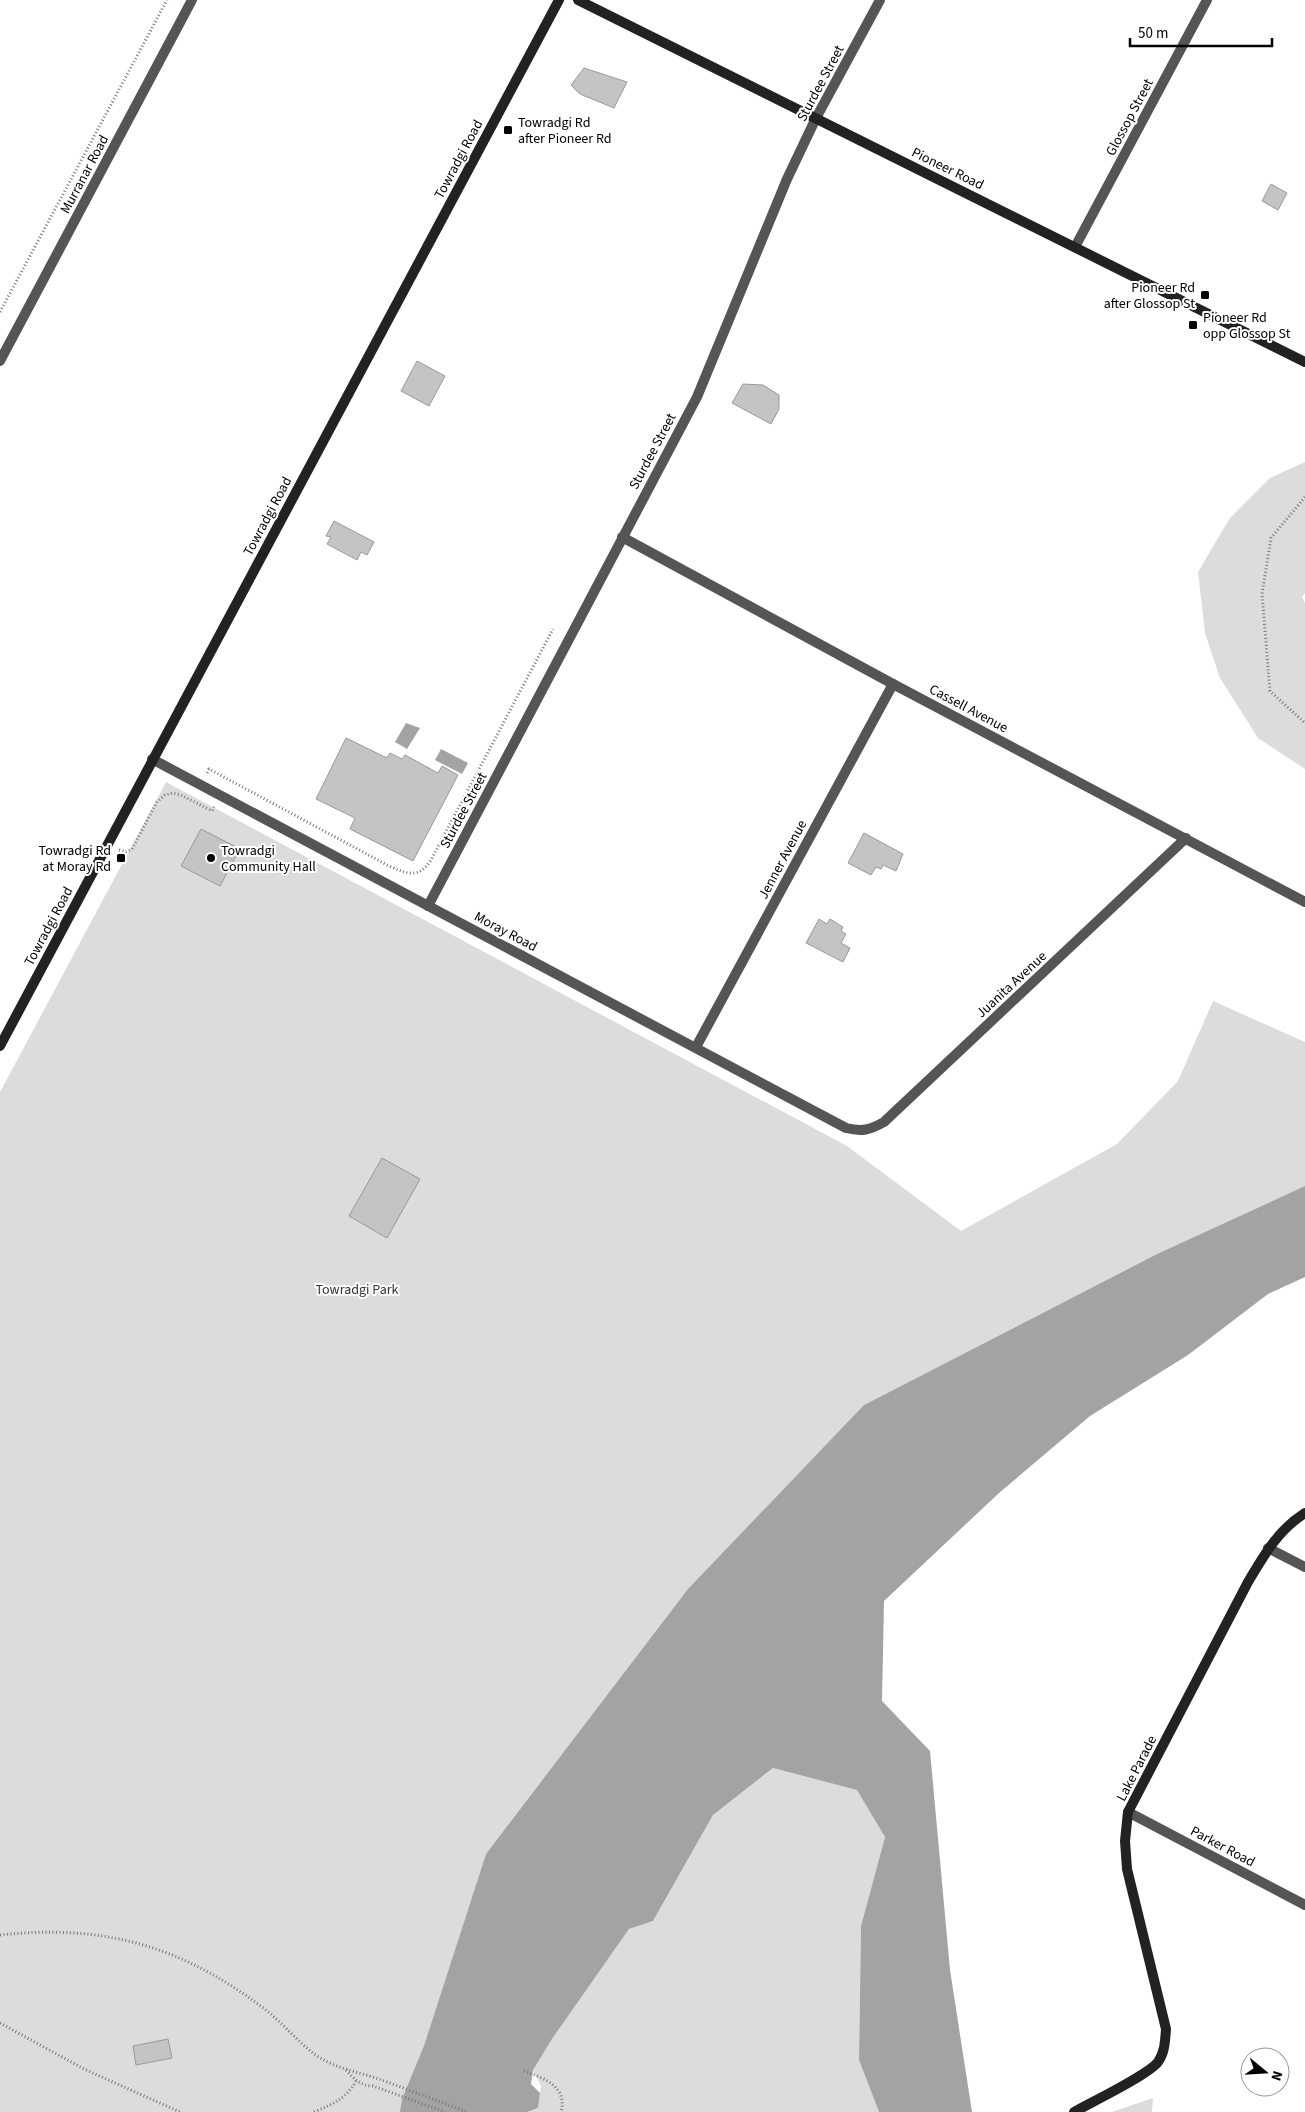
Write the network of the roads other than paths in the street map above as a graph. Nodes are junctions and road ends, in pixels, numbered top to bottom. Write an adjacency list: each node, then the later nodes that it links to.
1 (192, 0): 8 (street, Murranar Road)
2 (559, 0): 12 (main road, Towradgi Road)
3 (578, 0): 6 (main road, Pioneer Road)
4 (880, 0): 6 (street, Sturdee Street)
5 (1207, 0): 7 (street, Glossop Street)
6 (816, 118): 7 (main road, Pioneer Road); 10 (street, Sturdee Street)
7 (1075, 246): 9 (main road, Pioneer Road)
8 (0, 361)
9 (1305, 362)
10 (622, 537): 11 (street, Cassell Avenue); 15 (street, Sturdee Street)
11 (893, 684): 13 (street, Cassell Avenue); 17 (street, Jenner Avenue)
12 (152, 759): 15 (street, Moray Road); 16 (main road, Towradgi Road)
13 (1186, 838): 14 (street, Cassell Avenue); 18 (street, Juanita Avenue)
14 (1305, 902)
15 (428, 906): 17 (street, Moray Road)
16 (0, 1046)
17 (696, 1047): 18 (street, Moray Road)
18 (846, 1128)
19 (1305, 1513): 20 (main road, Lake Parade)
20 (1268, 1548): 21 (street); 22 (main road, Lake Parade)
21 (1305, 1567)
22 (1128, 1812): 23 (street, Parker Road); 24 (main road, Lake Parade)
23 (1305, 1905)
24 (1074, 2112)

